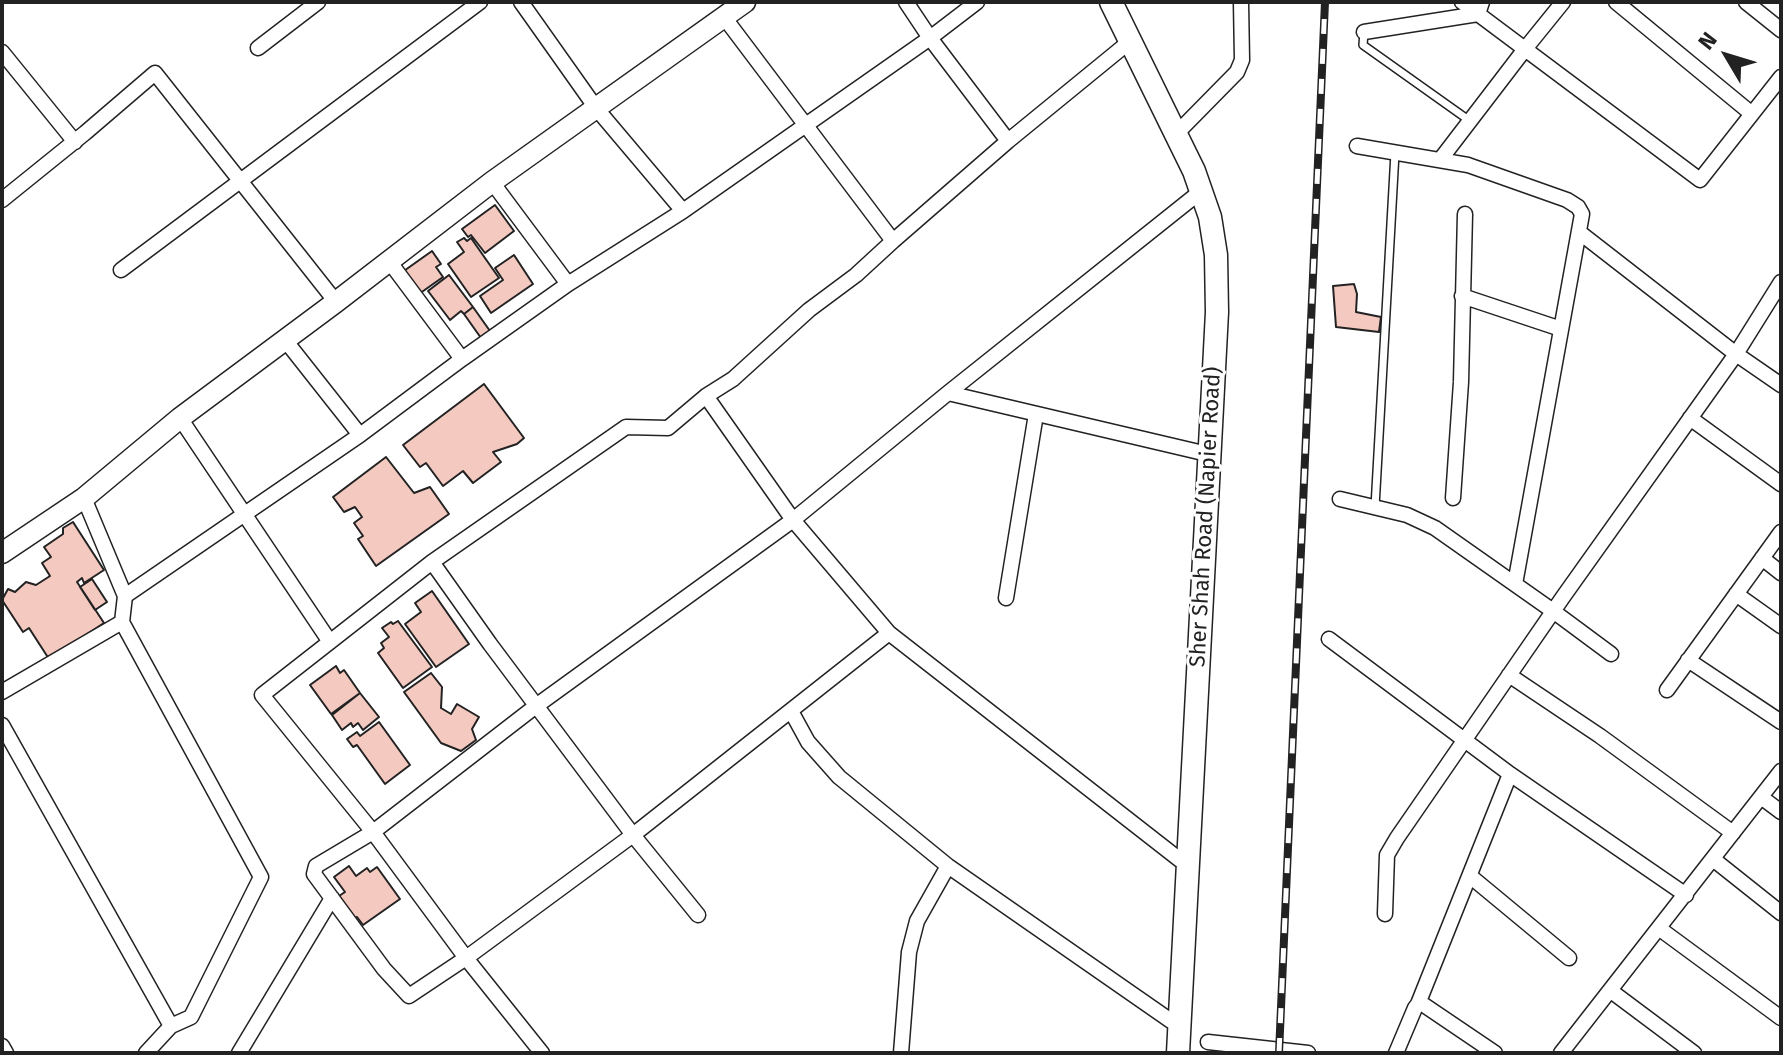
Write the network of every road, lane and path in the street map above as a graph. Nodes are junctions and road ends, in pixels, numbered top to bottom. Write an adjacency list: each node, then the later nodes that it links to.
1 (318, 2): 19 (street)
2 (480, 2): 33 (street)
3 (521, 2): 23 (street)
4 (745, 2): 14 (main road)
5 (906, 2): 17 (street)
6 (977, 2): 17 (street)
7 (1241, 2): 27 (street)
8 (1462, 2): 13 (street)
9 (1563, 2): 20 (street)
10 (1616, 2): 24 (street)
11 (1746, 2): 15 (street)
12 (1109, 7): 27 (main road, Sher Shah Road (Napier Road))
13 (1480, 8): 16 (street); 20 (street)
14 (724, 17): 23 (main road); 26 (street)
15 (1781, 30)
16 (1364, 32): 25 (lane)
17 (930, 38): 26 (street); 28 (street)
18 (1123, 47): 28 (street)
19 (258, 48)
20 (1525, 49): 24 (street); 25 (street)
21 (2, 52): 29 (street)
22 (1781, 77): 24 (street)
23 (596, 108): 34 (main road); 37 (street)
24 (1752, 114)
25 (1470, 121): 32 (street)
26 (806, 125): 37 (street); 40 (street)
27 (1176, 134): 122 (main road, Sher Shah Road (Napier Road))
28 (1008, 141): 40 (street)
29 (75, 142): 33 (street); 36 (street)
30 (1357, 146): 31 (street)
31 (1395, 153): 32 (street); 63 (lane)
32 (1440, 160): 39 (street)
33 (240, 180): 42 (street); 46 (street)
34 (492, 182): 41 (main road); 44 (street)
35 (1195, 196): 52 (street)
36 (2, 200)
37 (683, 211): 44 (street)
38 (1465, 214): 45 (street)
39 (1579, 232): 47 (street); 49 (street)
40 (893, 241): 53 (street)
41 (389, 261): 46 (main road); 50 (street)
42 (121, 270)
43 (1781, 282): 49 (street)
44 (568, 284): 50 (street)
45 (1462, 296): 47 (street); 61 (street)
46 (336, 302): 48 (main road)
47 (1561, 329): 71 (street)
48 (285, 340): 55 (main road); 57 (street)
49 (1736, 354): 51 (street); 56 (street)
50 (462, 359): 57 (street)
51 (1781, 385)
52 (948, 393): 54 (street); 65 (street)
53 (706, 396): 65 (street); 69 (street)
54 (1036, 414): 58 (street); 74 (street)
55 (180, 418): 60 (main road); 64 (street)
56 (1690, 418): 59 (street); 75 (street)
57 (360, 435): 64 (street)
58 (1199, 452)
59 (1781, 484)
60 (84, 498): 67 (main road); 73 (street)
61 (1453, 498)
62 (1340, 499): 63 (street)
63 (1375, 507): 71 (street)
64 (245, 515): 73 (street); 80 (street)
65 (793, 520): 78 (street); 86 (street)
66 (1781, 532): 68 (street)
67 (2, 553)
68 (1762, 558): 70 (street); 72 (street)
69 (432, 562): 80 (street); 86 (street)
70 (1781, 573)
71 (1515, 584): 75 (street)
72 (1736, 594): 77 (street); 82 (street)
73 (125, 596): 76 (street)
74 (1006, 598)
75 (1553, 611): 81 (street); 83 (street)
76 (122, 622): 85 (street); 114 (street)
77 (1781, 626)
78 (889, 633): 87 (street); 99 (street)
79 (1329, 639): 90 (street)
80 (330, 642): 95 (street)
81 (1611, 654)
82 (1688, 660): 84 (street); 88 (street)
83 (1509, 675): 90 (street); 96 (street)
84 (1667, 690)
85 (2, 692)
86 (536, 706): 95 (street); 97 (street)
87 (791, 711): 97 (street); 100 (street)
88 (1781, 722)
89 (2, 725): 114 (street)
90 (1464, 740): 92 (street); 105 (street)
91 (1781, 771): 93 (street)
92 (1510, 774): 101 (street); 102 (street)
93 (1761, 797): 94 (street); 96 (street)
94 (1781, 812)
95 (373, 832): 103 (street); 108 (street)
96 (1733, 833): 98 (street)
97 (633, 835): 106 (street); 108 (street)
98 (1713, 859): 102 (street); 104 (street)
99 (1180, 860)
100 (948, 866): 113 (street); 121 (street)
101 (1470, 876): 109 (street); 111 (street)
102 (1686, 895): 107 (street)
103 (332, 898): 108 (street); 119 (street)
104 (1781, 913)
105 (1385, 914)
106 (698, 915)
107 (1660, 929): 110 (street); 112 (street)
108 (466, 958): 120 (street)
109 (1569, 958)
110 (1611, 991): 126 (street); 127 (street)
111 (1418, 1004): 124 (street); 125 (street)
112 (1781, 1018)
113 (1171, 1021)
114 (171, 1026): 118 (street)
115 (1208, 1042): 123 (street)
116 (2, 1046): 117 (street)
117 (6, 1053)
118 (146, 1053)
119 (239, 1053)
120 (542, 1053)
121 (901, 1053)
122 (1178, 1053)
123 (1308, 1053)
124 (1396, 1053)
125 (1495, 1053)
126 (1561, 1053)
127 (1694, 1053)

